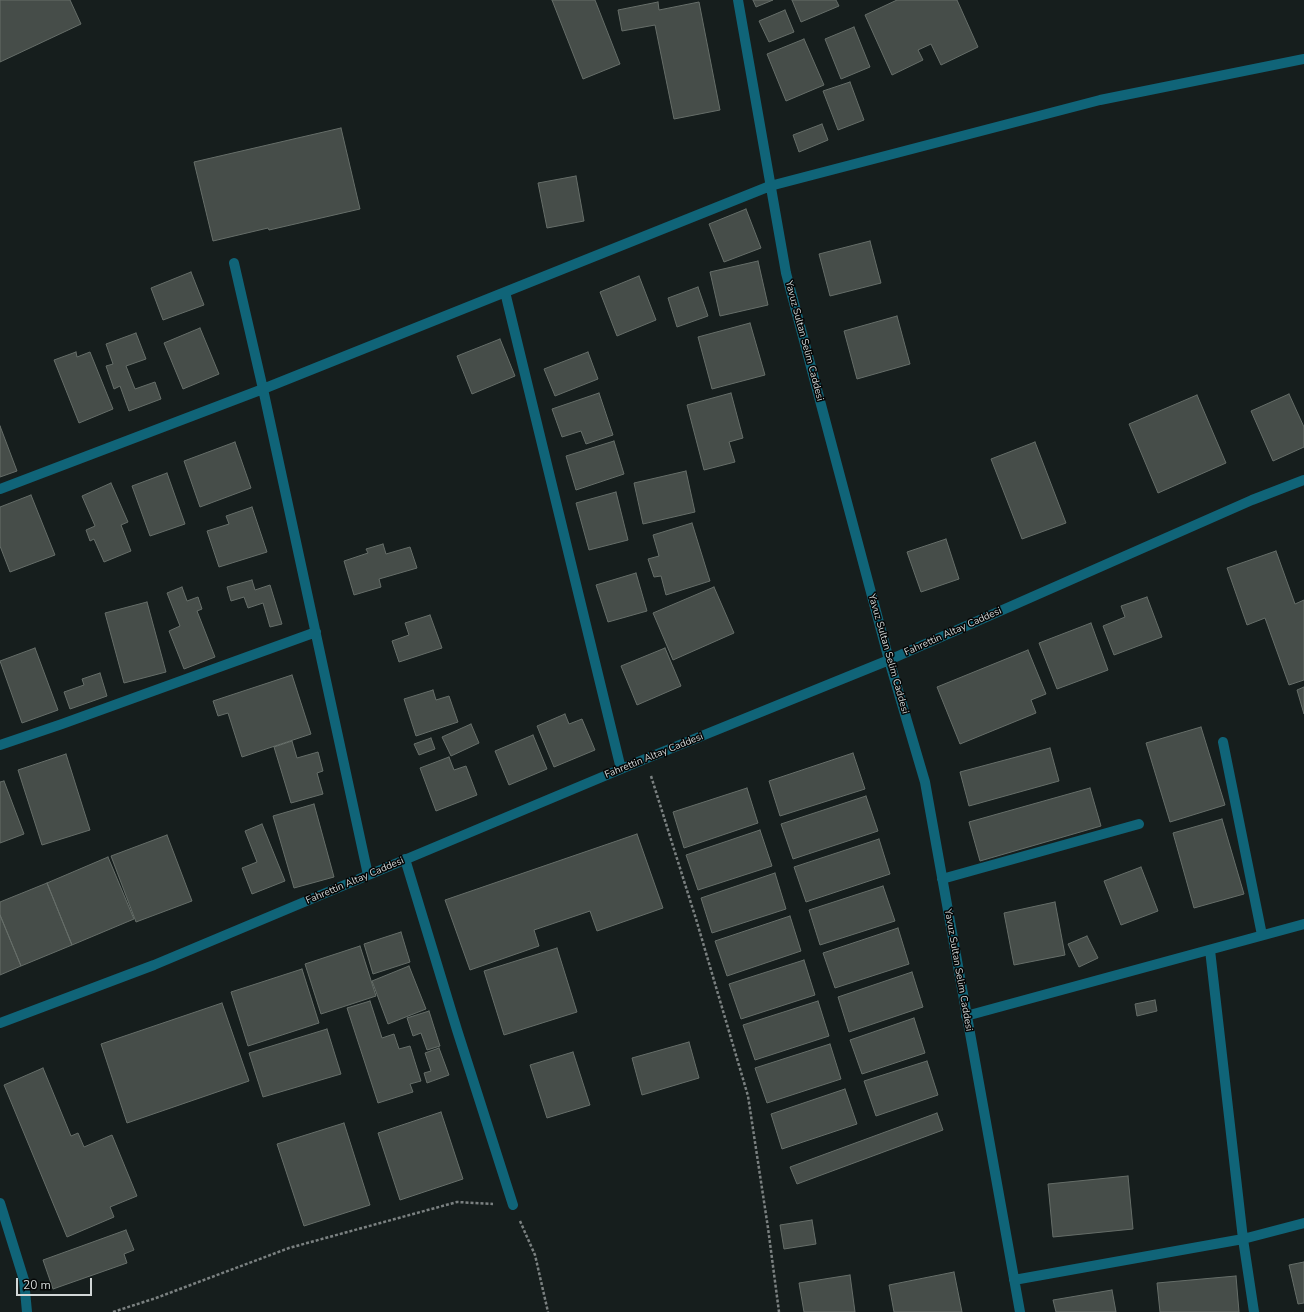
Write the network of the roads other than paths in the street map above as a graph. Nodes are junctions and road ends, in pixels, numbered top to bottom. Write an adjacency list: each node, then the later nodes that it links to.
1 (738, 0): 3 (street, Yavuz Sultan Selim Caddesi)
2 (1304, 59): 3 (street)
3 (770, 186): 5 (street); 10 (street, Yavuz Sultan Selim Caddesi)
4 (234, 263): 6 (street)
5 (505, 292): 6 (street); 13 (street)
6 (263, 389): 8 (street); 9 (street)
7 (1304, 480): 10 (street, Fahrettin Altay Caddesi)
8 (0, 489)
9 (316, 632): 12 (street); 16 (street)
10 (889, 660): 13 (street, Fahrettin Altay Caddesi); 17 (street, Yavuz Sultan Selim Caddesi)
11 (1223, 742): 19 (street)
12 (0, 745)
13 (622, 769): 15 (street, Fahrettin Altay Caddesi)
14 (1139, 824): 17 (street)
15 (406, 859): 16 (street, Fahrettin Altay Caddesi); 24 (street)
16 (368, 875): 22 (street, Fahrettin Altay Caddesi)
17 (942, 879): 21 (street, Yavuz Sultan Selim Caddesi)
18 (1304, 924): 19 (street)
19 (1262, 935): 20 (street)
20 (1210, 950): 21 (street); 26 (street)
21 (966, 1016): 27 (street, Yavuz Sultan Selim Caddesi)
22 (0, 1023)
23 (0, 1203): 28 (street)
24 (513, 1205)
25 (1304, 1223): 26 (street)
26 (1243, 1239): 27 (street); 30 (street)
27 (1014, 1280): 29 (street, Yavuz Sultan Selim Caddesi)
28 (28, 1312)
29 (1020, 1312)
30 (1254, 1312)

